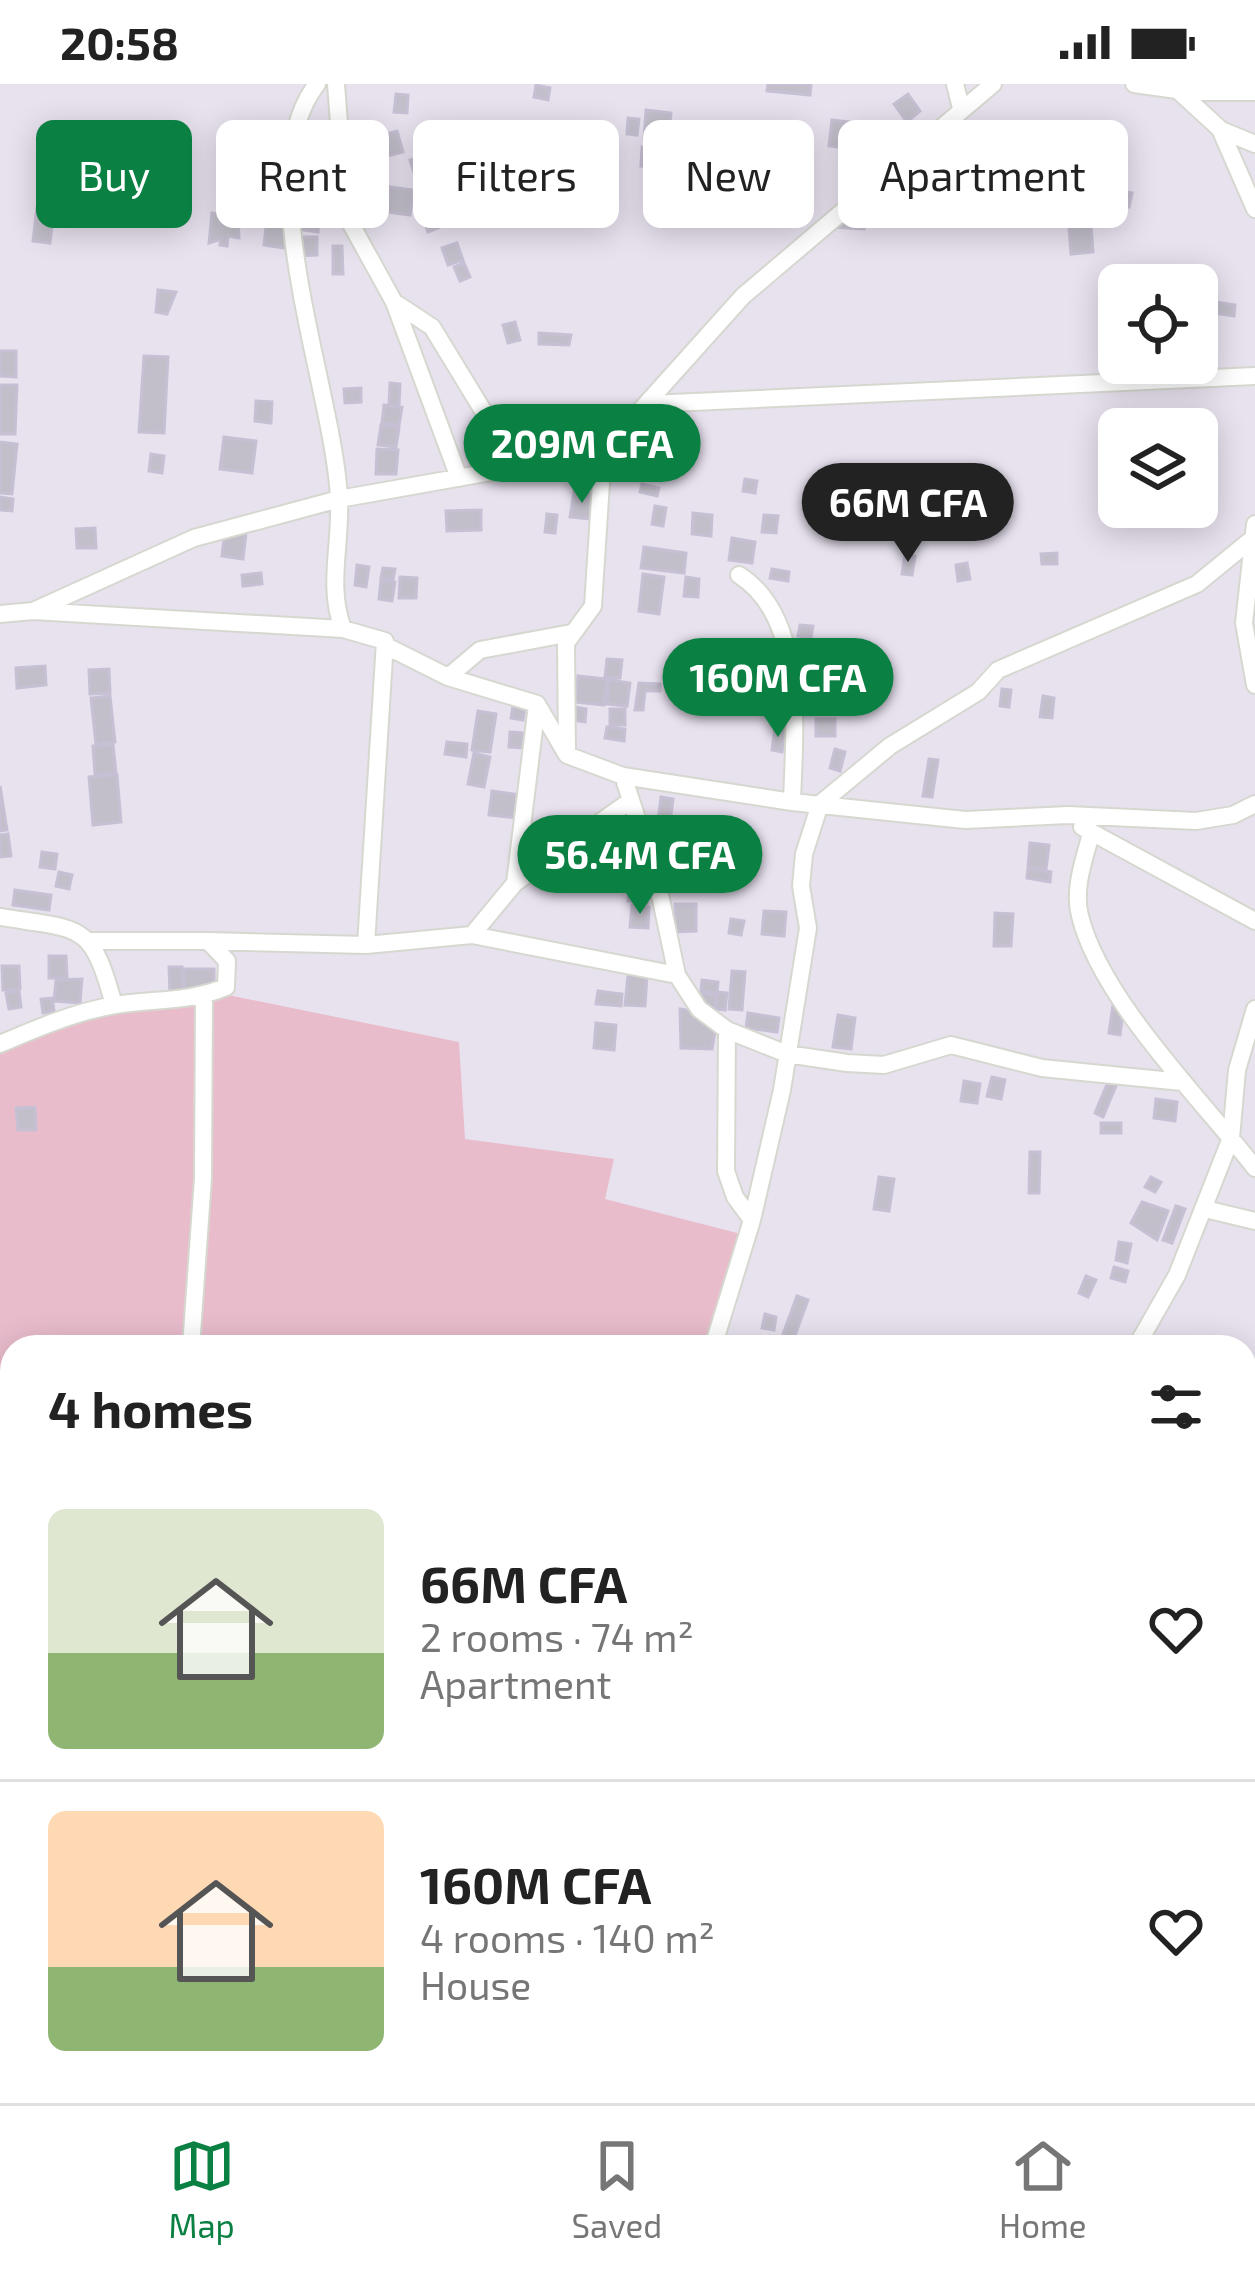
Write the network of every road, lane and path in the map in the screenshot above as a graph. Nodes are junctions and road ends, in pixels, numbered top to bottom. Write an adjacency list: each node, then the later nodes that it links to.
1 (317, 84): 18 (street)
2 (336, 84): 12 (street)
3 (955, 84): 8 (street)
4 (993, 84): 8 (street)
5 (1134, 84): 6 (street)
6 (1174, 87): 7 (street); 9 (street)
7 (1255, 92)
8 (961, 108): 14 (street)
9 (1220, 129): 10 (street); 11 (street)
10 (1255, 144)
11 (1255, 209)
12 (394, 302): 16 (street); 17 (street)
13 (1255, 376): 14 (street)
14 (650, 404): 15 (street)
15 (603, 452): 16 (street); 24 (street)
16 (530, 463): 17 (street)
17 (459, 478): 18 (street)
18 (339, 499): 21 (street); 23 (street)
19 (1254, 531): 27 (street); 33 (street)
20 (739, 575): 32 (street)
21 (33, 610): 22 (street); 23 (street)
22 (0, 614)
23 (343, 629): 25 (street)
24 (571, 633): 26 (street); 29 (street)
25 (386, 646): 26 (street); 43 (street)
26 (448, 676): 28 (street)
27 (1255, 685)
28 (537, 704): 29 (street); 37 (street)
29 (567, 754): 30 (street)
30 (623, 776): 31 (street); 32 (street)
31 (630, 801): 37 (street); 44 (street)
32 (792, 802): 33 (street)
33 (820, 804): 35 (street); 50 (street)
34 (1255, 804): 35 (street)
35 (1068, 815): 36 (street)
36 (1091, 834): 39 (street); 51 (street)
37 (515, 884): 40 (street)
38 (0, 916): 41 (street)
39 (1255, 921)
40 (472, 935): 43 (street); 44 (street)
41 (92, 941): 42 (street); 46 (street)
42 (208, 941): 43 (street); 45 (street)
43 (366, 944)
44 (677, 975): 48 (street)
45 (204, 996): 46 (street); 57 (street)
46 (114, 1005): 49 (street)
47 (1255, 1009): 52 (street)
48 (727, 1030): 50 (street); 55 (street)
49 (0, 1044)
50 (787, 1054): 51 (street); 55 (street)
51 (1182, 1082): 52 (street)
52 (1232, 1138): 53 (street); 54 (street)
53 (1255, 1168)
54 (1205, 1209): 56 (street); 59 (street)
55 (752, 1220): 58 (street)
56 (1255, 1221)
57 (192, 1335)
58 (717, 1335)
59 (1143, 1335)

